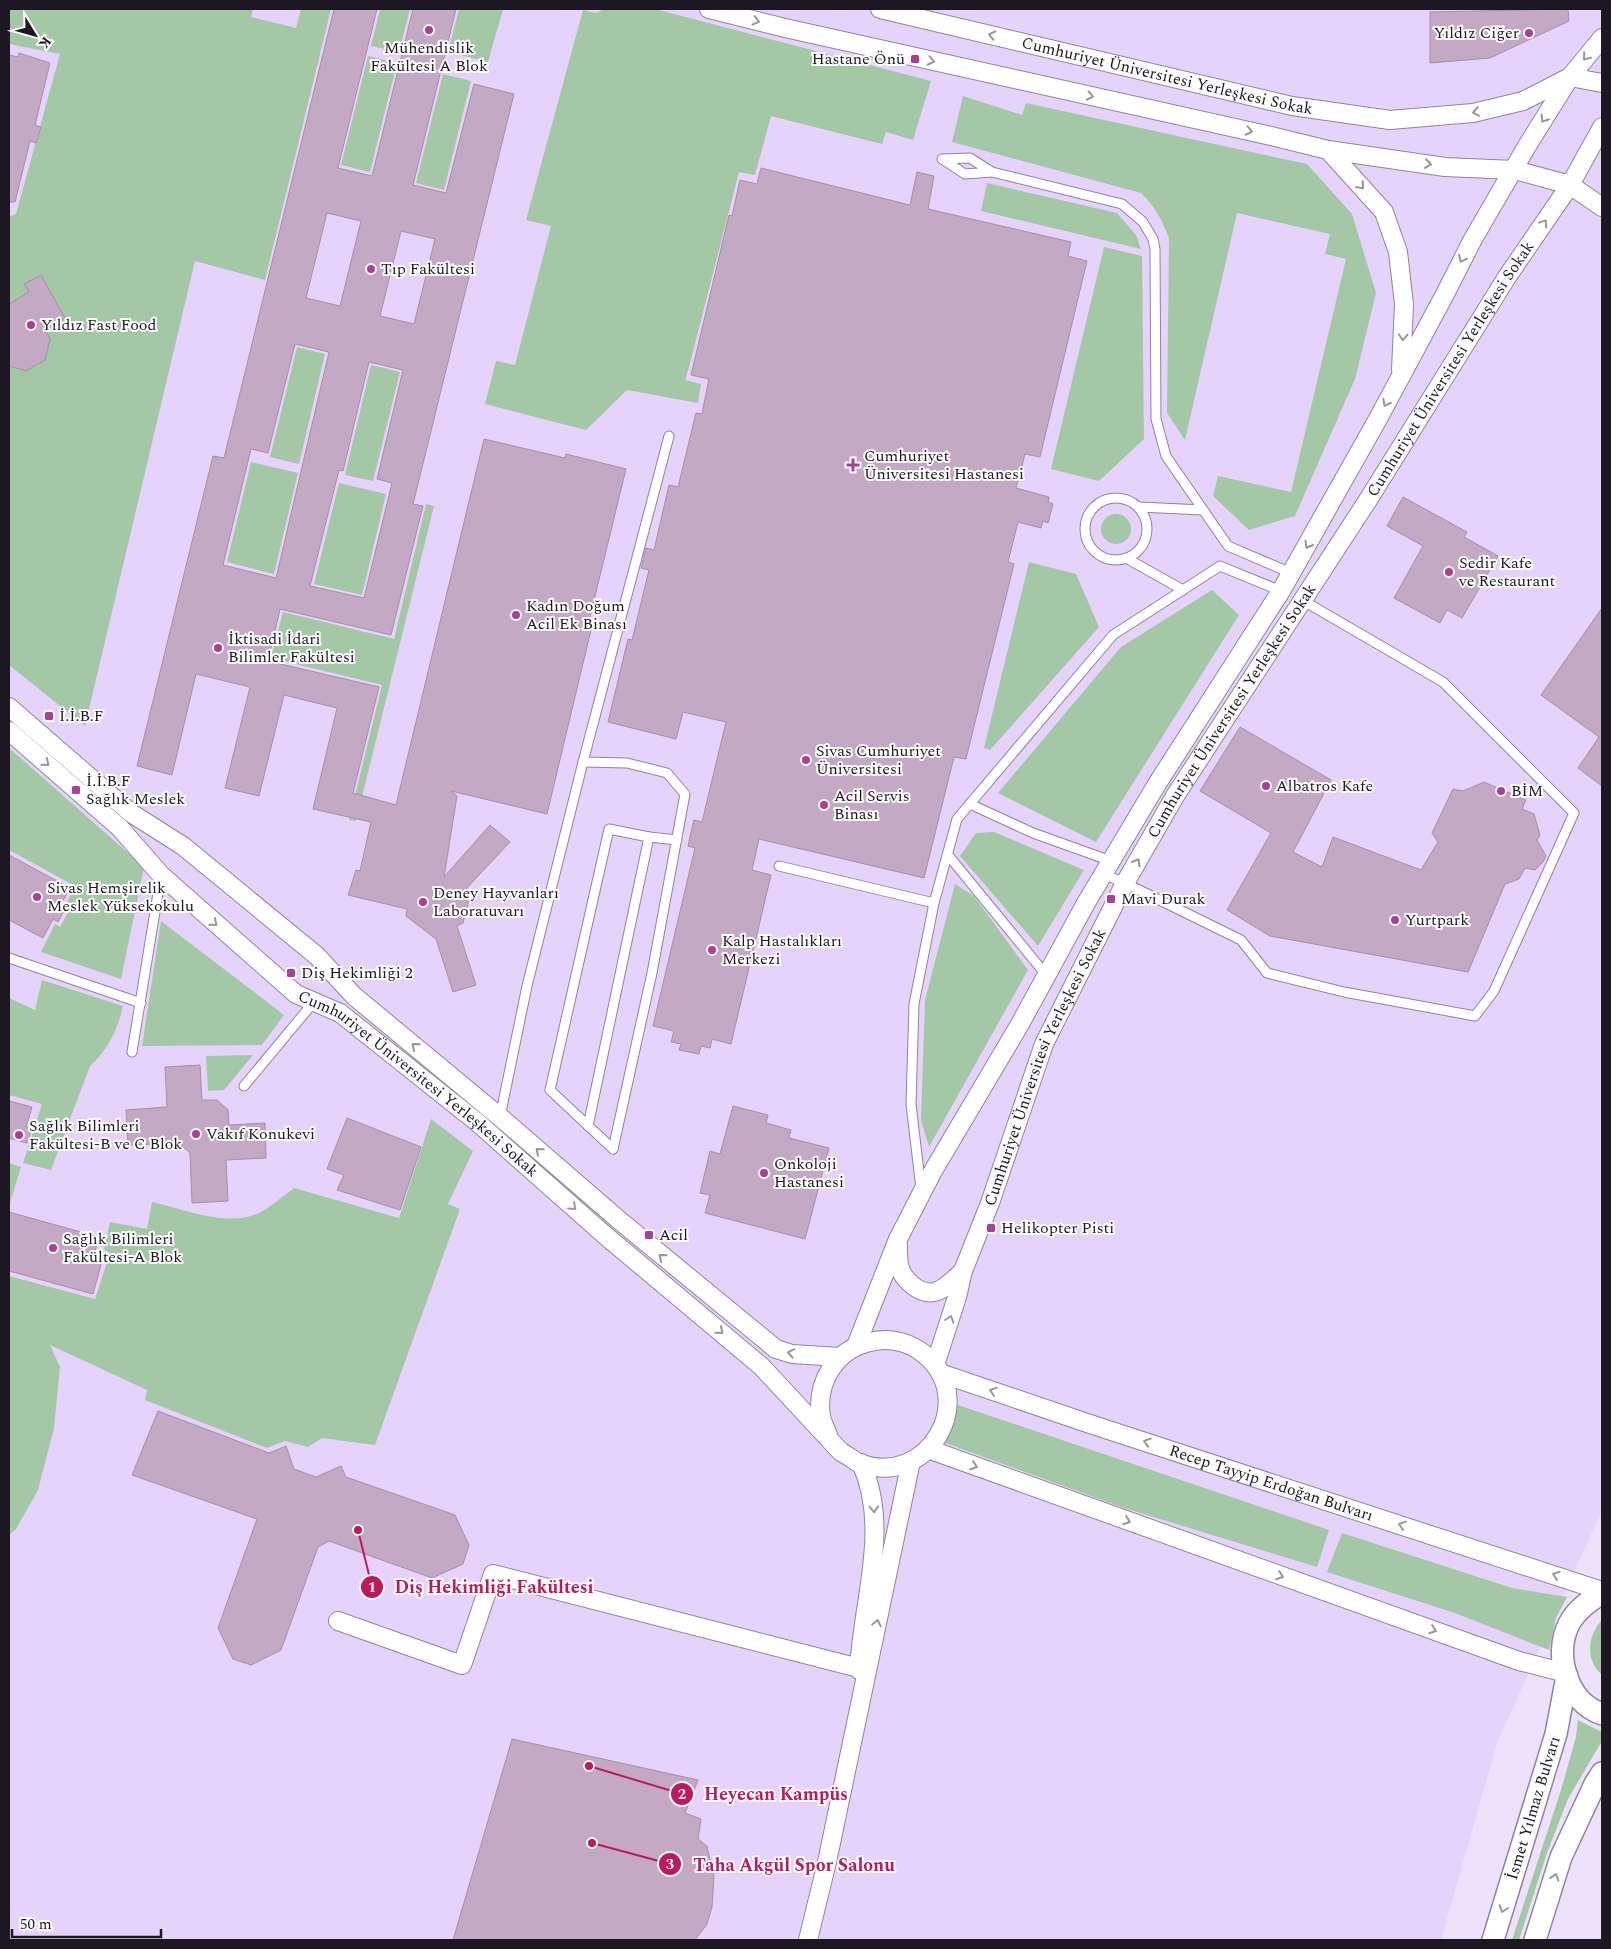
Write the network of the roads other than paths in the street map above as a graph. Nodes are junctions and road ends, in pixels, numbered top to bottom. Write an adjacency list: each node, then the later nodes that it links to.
1 (709, 9): 7 (street, one-way to 7)
2 (880, 9): 4 (street, Cumhuriyet Üniversitesi Yerleşkesi Sokak, one-way to 2)
3 (1602, 38): 4 (street, Cumhuriyet Üniversitesi Yerleşkesi Sokak, one-way to 4)
4 (1570, 77): 5 (street); 8 (street, Cumhuriyet Üniversitesi Yerleşkesi Sokak, one-way to 8)
5 (1602, 83)
6 (1602, 127): 10 (street, Cumhuriyet Üniversitesi Yerleşkesi Sokak)
7 (1328, 150): 8 (street, one-way to 8); 12 (street, Cumhuriyet Üniversitesi Yerleşkesi Sokak, one-way to 12)
8 (1515, 170): 10 (street); 12 (street, Cumhuriyet Üniversitesi Yerleşkesi Sokak, one-way to 12)
9 (992, 172): 15 (lane)
10 (1570, 185): 11 (street); 20 (street, Cumhuriyet Üniversitesi Yerleşkesi Sokak, one-way to 10)
11 (1602, 207)
12 (1400, 376): 17 (street, Cumhuriyet Üniversitesi Yerleşkesi Sokak, one-way to 17)
13 (669, 436): 23 (lane)
14 (1139, 507): 15 (lane); 16 (lane); 16 (lane)
15 (1203, 510): 17 (lane)
16 (1126, 558): 18 (lane)
17 (1291, 573): 19 (street, Cumhuriyet Üniversitesi Yerleşkesi Sokak)
18 (1183, 590): 19 (lane); 24 (lane)
19 (1281, 591): 29 (street, Cumhuriyet Üniversitesi Yerleşkesi Sokak)
20 (1301, 600): 31 (street, Cumhuriyet Üniversitesi Yerleşkesi Sokak, one-way to 20); 31 (lane)
21 (9, 707): 39 (street, Cumhuriyet Üniversitesi Yerleşkesi Sokak, one-way to 21)
22 (9, 731): 30 (street, Cumhuriyet Üniversitesi Yerleşkesi Sokak, one-way to 30)
23 (583, 762): 26 (lane); 39 (lane)
24 (970, 804): 27 (lane); 29 (lane)
25 (649, 837): 26 (lane); 40 (lane); 40 (lane)
26 (677, 840): 40 (lane)
27 (948, 855): 32 (lane); 34 (lane)
28 (779, 866): 32 (lane)
29 (1107, 867): 31 (lane); 34 (street, Cumhuriyet Üniversitesi Yerleşkesi Sokak)
30 (161, 875): 35 (street, Cumhuriyet Üniversitesi Yerleşkesi Sokak, one-way to 35); 36 (lane)
31 (1125, 883): 43 (street, Cumhuriyet Üniversitesi Yerleşkesi Sokak)
32 (934, 902): 41 (lane)
33 (9, 958): 36 (lane)
34 (1047, 976): 41 (street, Cumhuriyet Üniversitesi Yerleşkesi Sokak)
35 (313, 1002): 38 (lane); 47 (street, Cumhuriyet Üniversitesi Yerleşkesi Sokak, one-way to 47)
36 (141, 1003): 37 (lane)
37 (132, 1052)
38 (244, 1086)
39 (500, 1117): 45 (street, Cumhuriyet Üniversitesi Yerleşkesi Sokak, one-way to 39)
40 (588, 1126)
41 (922, 1193): 42 (street, Cumhuriyet Üniversitesi Yerleşkesi Sokak)
42 (898, 1239): 43 (street, Cumhuriyet Üniversitesi Yerleşkesi Sokak); 44 (street, Cumhuriyet Üniversitesi Yerleşkesi Sokak)
43 (963, 1271): 46 (street, Cumhuriyet Üniversitesi Yerleşkesi Sokak, one-way to 43)
44 (856, 1346): 45 (street, Cumhuriyet Üniversitesi Yerleşkesi Sokak); 46 (street, Cumhuriyet Üniversitesi Yerleşkesi Sokak)
45 (840, 1357): 47 (street, Cumhuriyet Üniversitesi Yerleşkesi Sokak)
46 (938, 1369): 48 (street, Cumhuriyet Üniversitesi Yerleşkesi Sokak); 51 (street, Recep Tayyip Erdoğan Bulvarı, one-way to 46)
47 (829, 1438): 50 (street, Cumhuriyet Üniversitesi Yerleşkesi Sokak)
48 (928, 1449): 49 (street, Cumhuriyet Üniversitesi Yerleşkesi Sokak); 54 (street, one-way to 54)
49 (911, 1461): 50 (street, Cumhuriyet Üniversitesi Yerleşkesi Sokak); 56 (street, one-way to 49)
50 (861, 1463): 53 (street, one-way to 53)
51 (1602, 1592): 54 (street, İsmet Yılmaz Bulvarı)
52 (338, 1621): 53 (street)
53 (859, 1668): 56 (street)
54 (1566, 1675): 55 (street, İsmet Yılmaz Bulvarı); 59 (street, İsmet Yılmaz Bulvarı, one-way to 59)
55 (1602, 1714)
56 (856, 1722): 58 (street)
57 (1602, 1773): 60 (street, one-way to 57)
58 (808, 1940)
59 (1493, 1940)
60 (1535, 1940)

